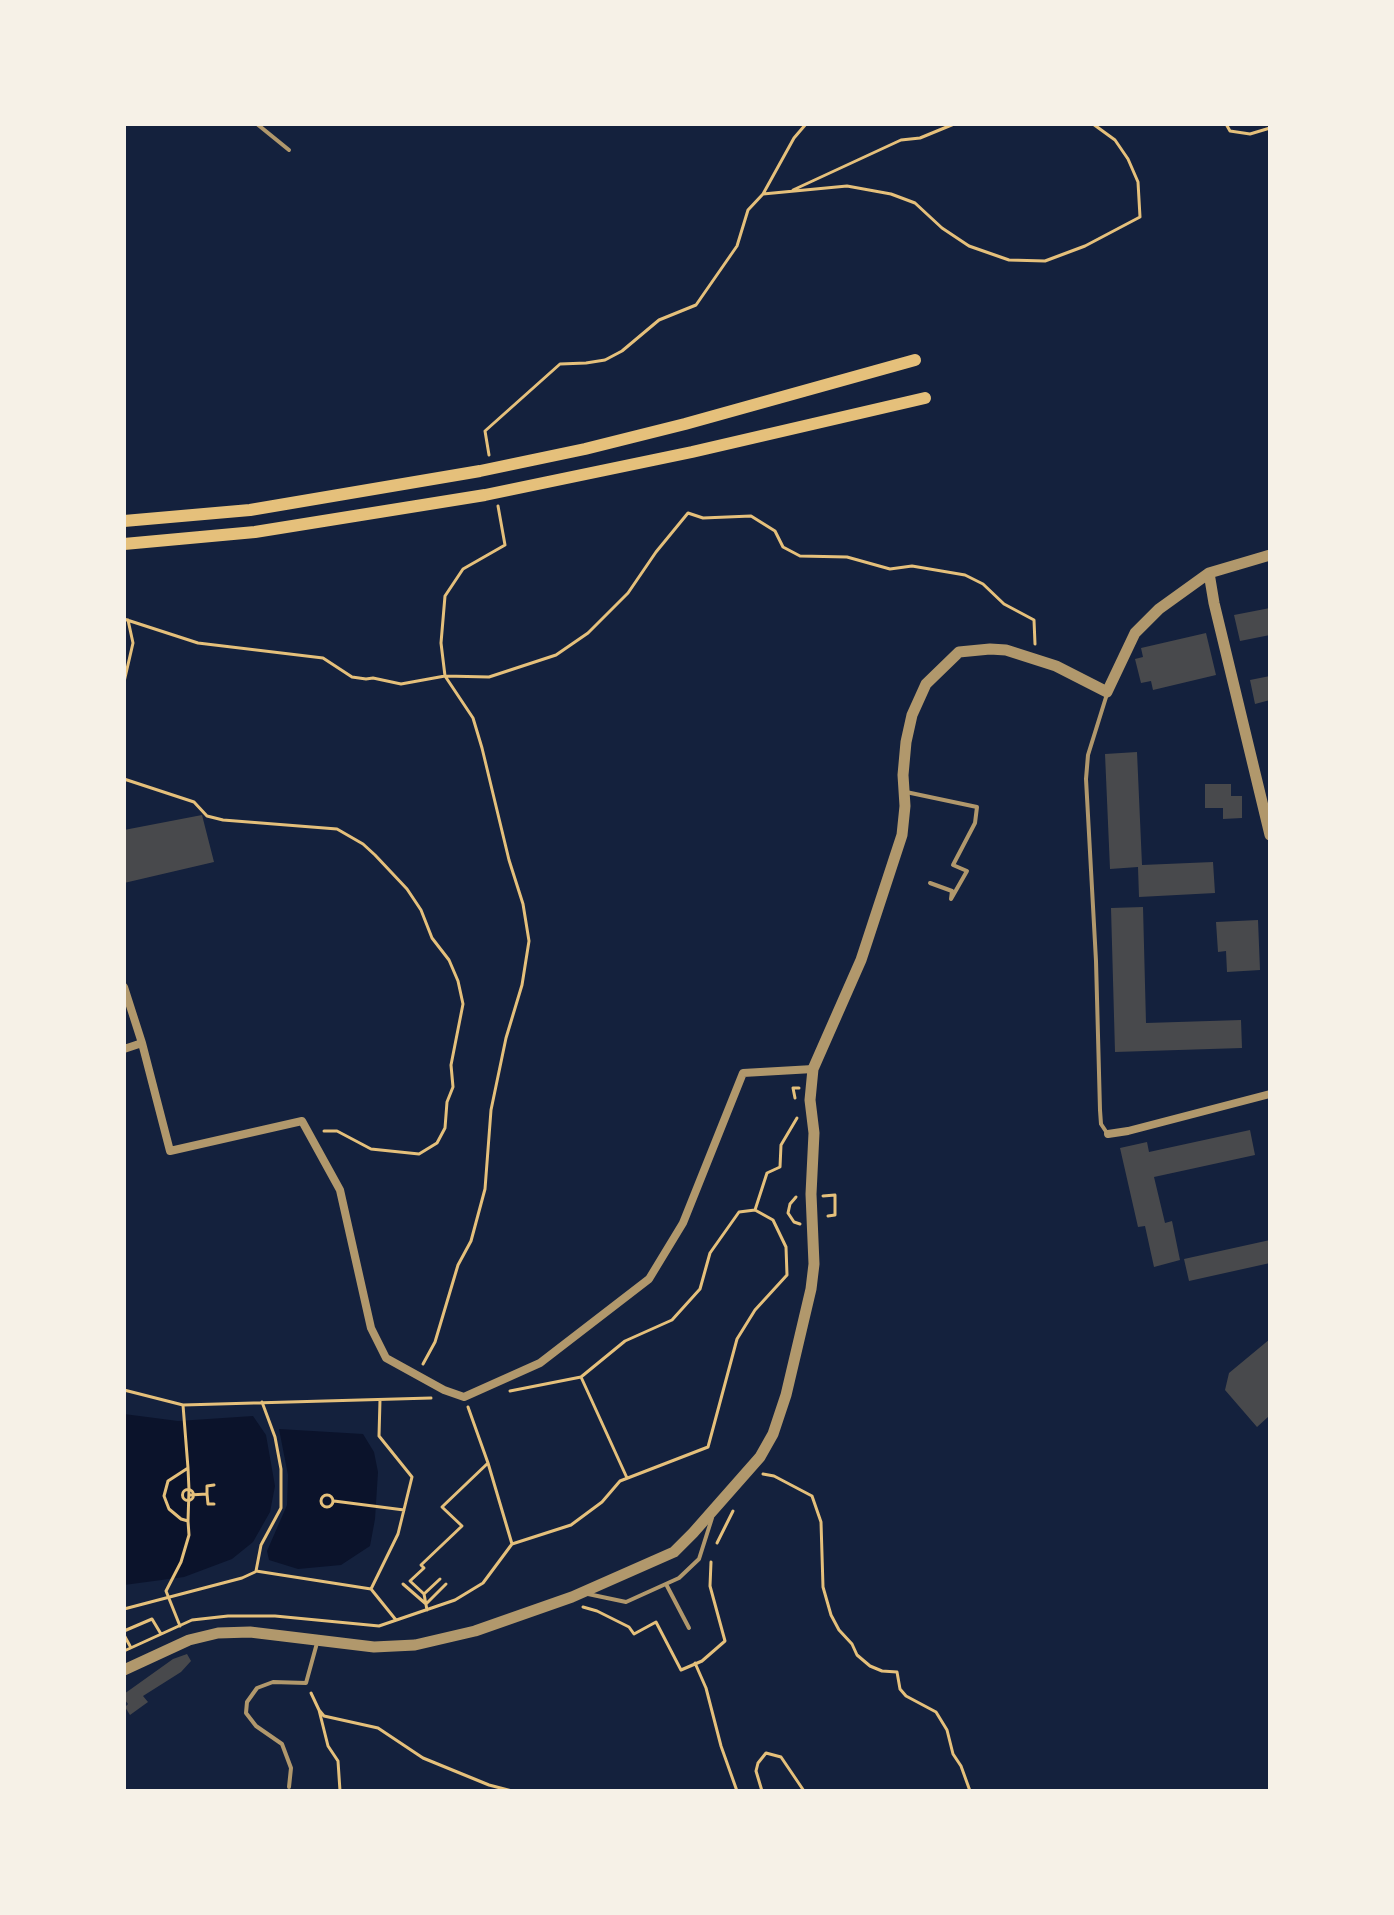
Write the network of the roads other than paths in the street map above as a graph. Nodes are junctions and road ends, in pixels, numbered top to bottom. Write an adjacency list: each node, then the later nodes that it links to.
1 (257, 124): 2 (lane)
2 (289, 150)
3 (915, 360): 5 (main road)
4 (925, 398): 6 (main road)
5 (124, 521)
6 (124, 544)
7 (1270, 555): 8 (street)
8 (1209, 573): 9 (street); 11 (street)
9 (1107, 692): 10 (street); 18 (lane)
10 (904, 792): 12 (lane); 16 (street)
11 (1270, 835)
12 (930, 883)
13 (124, 987): 14 (street)
14 (142, 1043): 15 (street); 16 (street)
15 (124, 1049)
16 (813, 1069): 19 (street)
17 (1270, 1094): 18 (street)
18 (1108, 1134)
19 (715, 1508): 20 (lane); 21 (street)
20 (666, 1584): 21 (lane); 22 (lane)
21 (582, 1592): 23 (street)
22 (689, 1628)
23 (318, 1641): 24 (street); 25 (lane)
24 (124, 1670)
25 (289, 1787)

